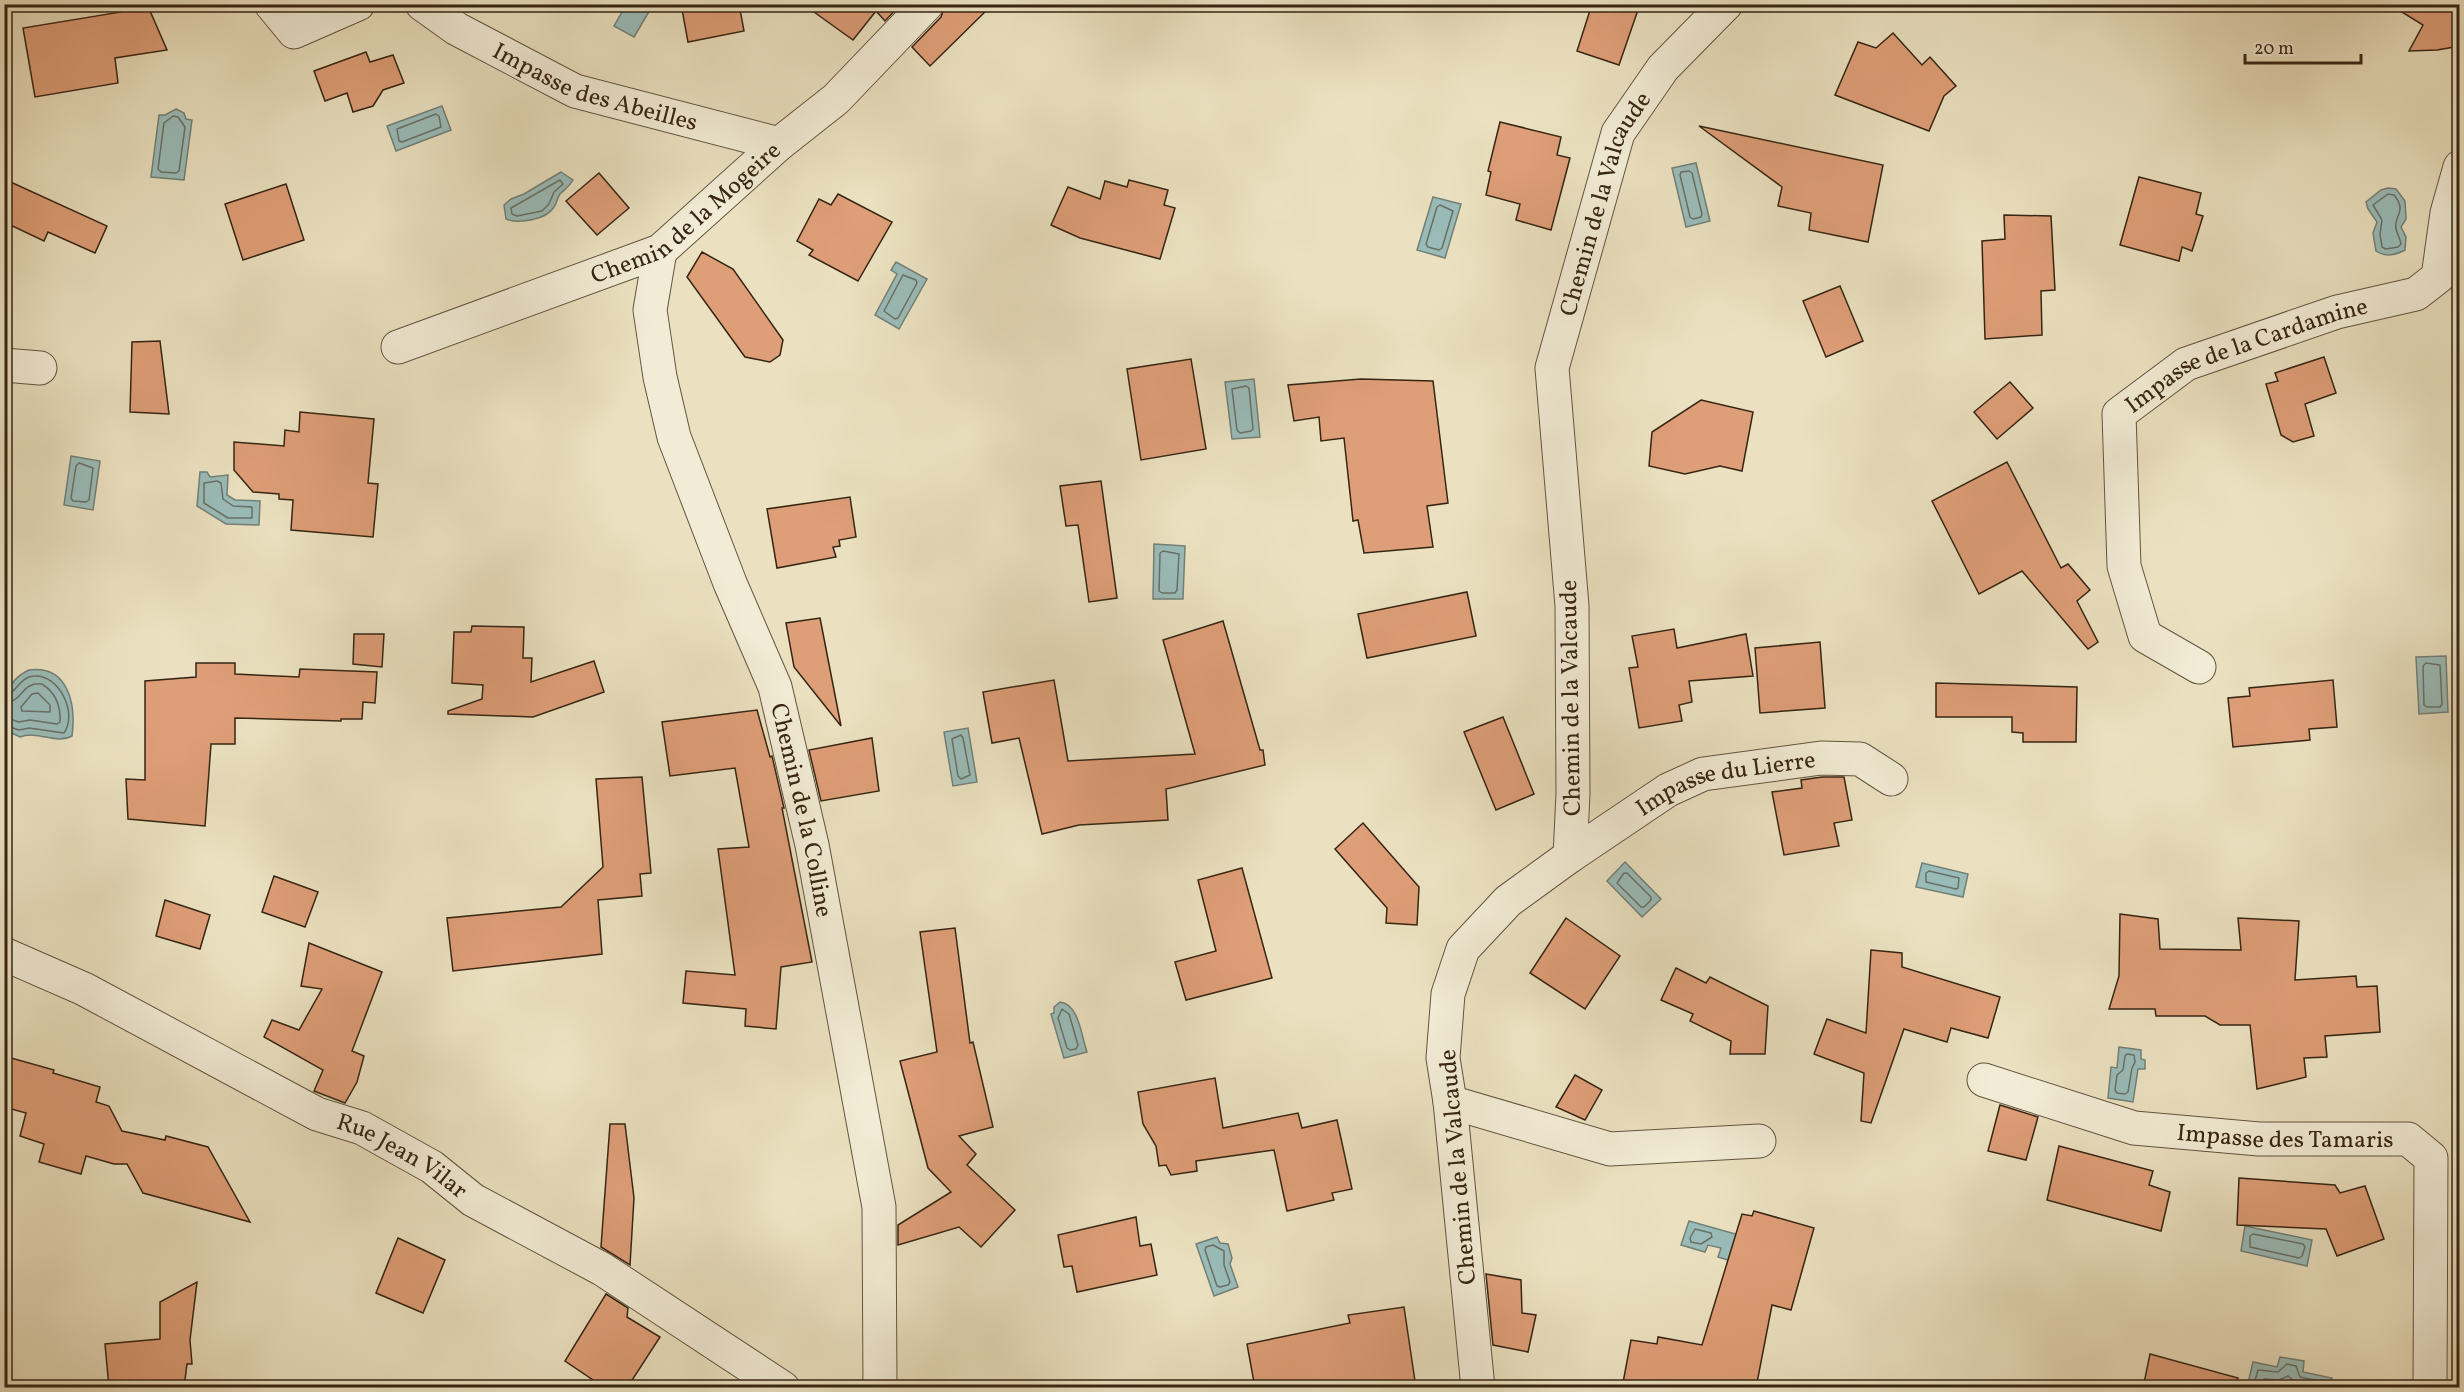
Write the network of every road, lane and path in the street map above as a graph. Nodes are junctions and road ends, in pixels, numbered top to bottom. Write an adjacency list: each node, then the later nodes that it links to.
1 (271, 4): 2 (street)
2 (358, 4)
3 (422, 4): 6 (street, Impasse des Abeilles)
4 (927, 4): 6 (street, Chemin de la Mogeire)
5 (1726, 4): 14 (street, Chemin de la Valcaude)
6 (779, 144): 8 (street, Chemin de la Mogeire)
7 (2460, 166): 12 (street, Impasse de la Cardamine)
8 (660, 251): 9 (street, Chemin de la Mogeire); 20 (street, Chemin de la Colline)
9 (398, 347)
10 (4, 365): 11 (street)
11 (40, 368)
12 (2199, 666)
13 (1891, 780): 14 (street, Impasse du Lierre)
14 (1570, 856): 17 (street, Chemin de la Valcaude)
15 (4, 954): 19 (street, Rue Jean Vilar)
16 (1984, 1080): 22 (street, Impasse des Tamaris)
17 (1450, 1102): 18 (street); 21 (street, Chemin de la Valcaude)
18 (1759, 1141)
19 (783, 1388)
20 (880, 1388)
21 (1478, 1388)
22 (2430, 1388)

